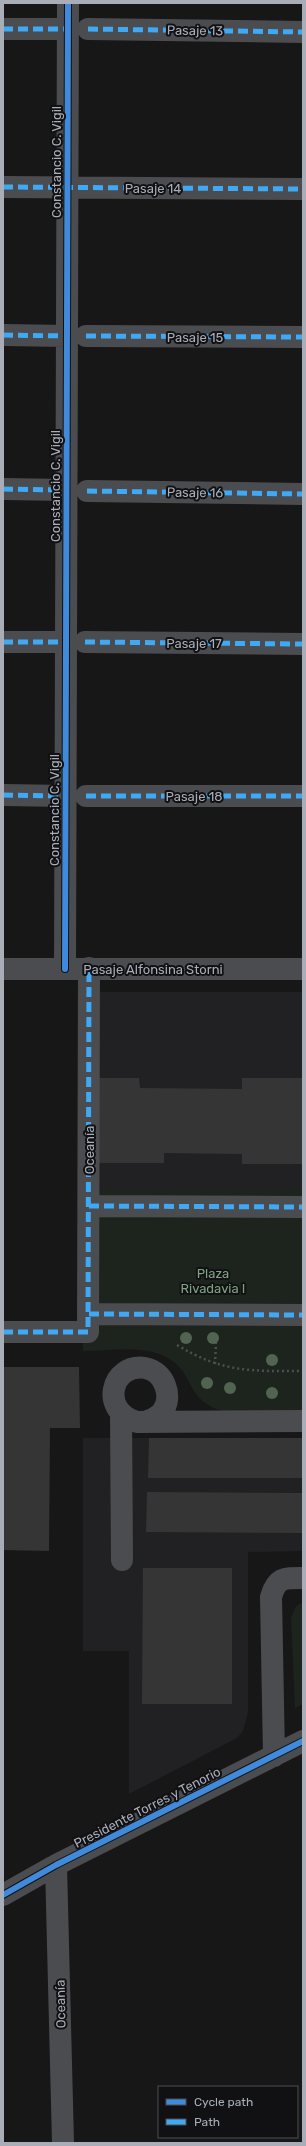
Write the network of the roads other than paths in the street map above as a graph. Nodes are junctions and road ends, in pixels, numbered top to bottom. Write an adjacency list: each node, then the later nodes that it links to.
1 (68, 3): 3 (street, Constancio C. Vigil)
2 (3, 29): 3 (street, Pasaje 13)
3 (78, 29): 4 (street, Pasaje 13); 6 (street, Constancio C. Vigil)
4 (303, 32)
5 (3, 187): 6 (street, Pasaje 14)
6 (67, 188): 7 (street, Pasaje 14); 9 (street, Constancio C. Vigil)
7 (303, 189)
8 (3, 335): 9 (street, Pasaje 15)
9 (77, 336): 10 (street, Pasaje 15); 12 (street, Constancio C. Vigil)
10 (303, 337)
11 (3, 489): 12 (street, Pasaje 16)
12 (76, 490): 13 (street, Pasaje 16); 15 (street, Constancio C. Vigil)
13 (303, 494)
14 (3, 642): 15 (street, Pasaje 17)
15 (76, 642): 16 (street, Pasaje 17); 18 (street, Constancio C. Vigil)
16 (303, 644)
17 (3, 795): 18 (street, Pasaje 18)
18 (76, 796): 19 (street, Pasaje 18); 22 (street, Constancio C. Vigil)
19 (303, 796)
20 (89, 968): 22 (street, Pasaje Alfonsina Storni); 23 (street, Pasaje Alfonsina Storni); 24 (street, Oceanía)
21 (3, 969): 22 (street, Pasaje Alfonsina Storni)
22 (65, 969)
23 (303, 969)
24 (89, 1206): 25 (street); 27 (street, Oceanía)
25 (303, 1207)
26 (303, 1315): 27 (street)
27 (88, 1323): 28 (street)
28 (3, 1332)
29 (165, 1385): 30 (street); 32 (street); 33 (street)
30 (121, 1414): 32 (street); 34 (street)
31 (303, 1421): 33 (street)
32 (146, 1422): 33 (street)
33 (202, 1422)
34 (122, 1560)
35 (303, 1578): 37 (street)
36 (303, 1741): 37 (street, Presidente Torres y Tenorio)
37 (274, 1756): 38 (street, Presidente Torres y Tenorio)
38 (56, 1865): 39 (street, Presidente Torres y Tenorio); 40 (street, Oceanía)
39 (3, 1895)
40 (63, 2143)

